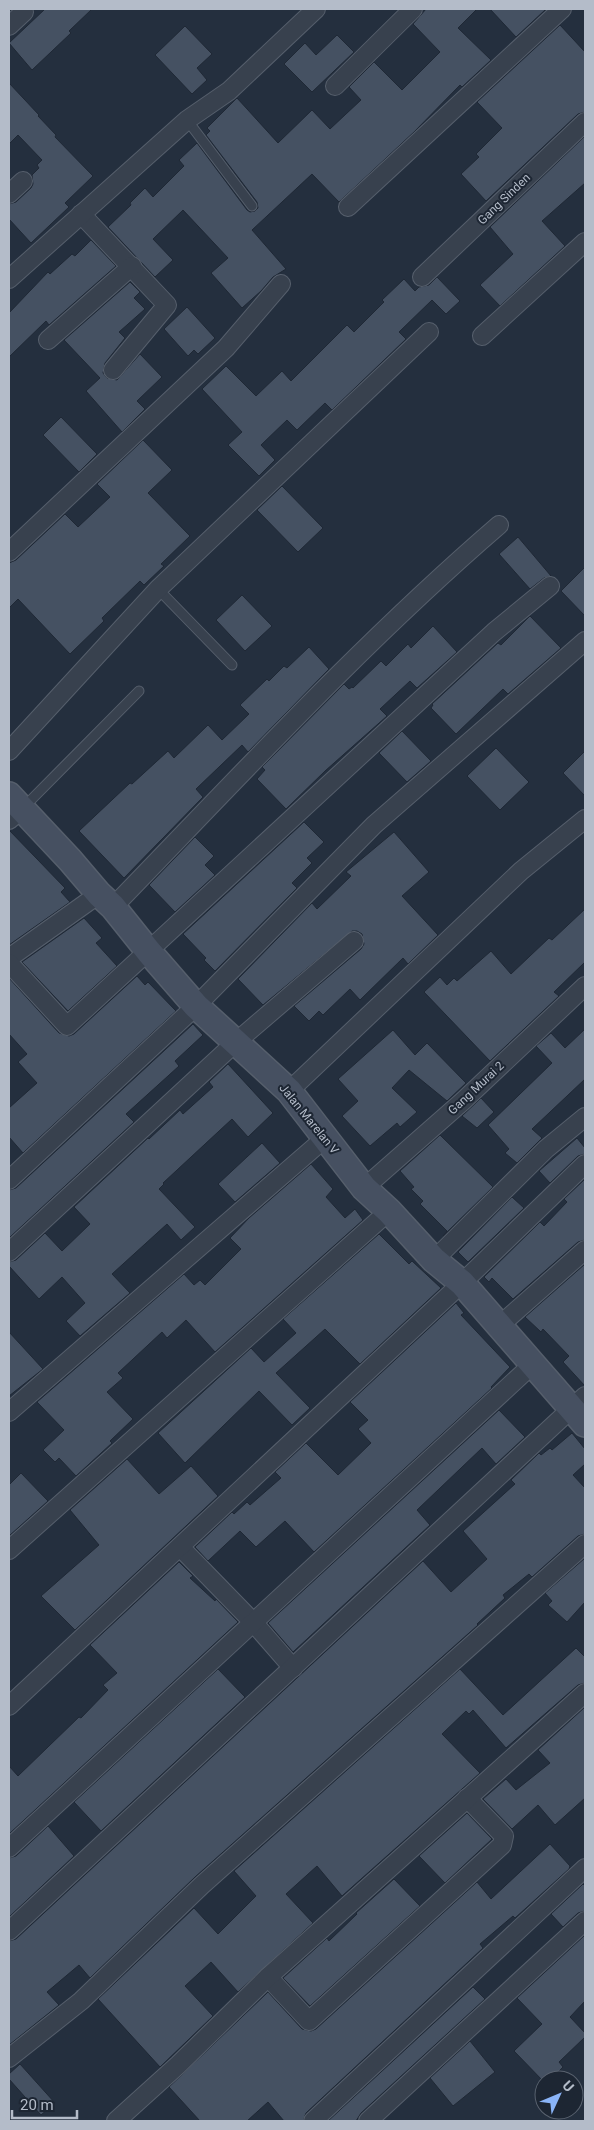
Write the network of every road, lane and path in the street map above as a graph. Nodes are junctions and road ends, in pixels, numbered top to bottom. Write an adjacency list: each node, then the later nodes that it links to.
1 (316, 9): 7 (street)
2 (412, 9): 6 (street)
3 (562, 9): 12 (street)
4 (24, 12): 5 (street)
5 (9, 26)
6 (335, 86)
7 (187, 120): 11 (lane); 13 (street)
8 (585, 122): 16 (street, Gang Sinden)
9 (23, 181): 10 (street)
10 (9, 194)
11 (252, 206)
12 (348, 207)
13 (82, 214): 15 (street); 17 (street)
14 (585, 242): 20 (street)
15 (132, 266): 21 (street); 22 (street)
16 (422, 277)
17 (9, 279)
18 (281, 284): 24 (street)
19 (428, 332): 26 (street)
20 (482, 336)
21 (48, 340)
22 (113, 370)
23 (499, 525): 33 (street)
24 (9, 552)
25 (550, 586): 35 (street)
26 (158, 589): 28 (lane); 30 (street)
27 (585, 641): 39 (street)
28 (232, 665)
29 (139, 691): 31 (lane)
30 (9, 751)
31 (13, 808): 33 (street, Jalan Marelan V)
32 (585, 819): 41 (street)
33 (106, 901): 35 (street, Jalan Marelan V); 36 (street)
34 (354, 941): 40 (street)
35 (149, 952): 37 (street); 39 (street, Jalan Marelan V)
36 (9, 958)
37 (9, 963)
38 (585, 986): 46 (street, Gang Murai 2)
39 (196, 1006): 40 (street, Jalan Marelan V); 45 (street)
40 (236, 1042): 41 (street, Jalan Marelan V); 49 (street)
41 (289, 1091): 43 (street, Jalan Marelan V)
42 (585, 1117): 50 (street)
43 (324, 1139): 46 (street, Jalan Marelan V); 55 (street)
44 (585, 1164): 51 (street)
45 (9, 1180)
46 (364, 1188): 47 (street, Jalan Marelan V)
47 (389, 1211): 50 (street, Jalan Marelan V); 58 (street)
48 (585, 1250): 52 (street)
49 (9, 1252)
50 (434, 1260): 51 (street, Jalan Marelan V)
51 (462, 1283): 52 (street, Jalan Marelan V); 57 (street)
52 (500, 1326): 53 (street, Jalan Marelan V)
53 (532, 1365): 54 (street, Jalan Marelan V); 59 (street)
54 (581, 1410): 60 (street)
55 (9, 1412)
56 (585, 1544): 69 (street)
57 (180, 1547): 59 (street); 62 (street)
58 (9, 1550)
59 (253, 1622): 60 (street); 64 (street)
60 (293, 1668): 67 (street)
61 (585, 1693): 63 (street)
62 (9, 1706)
63 (468, 1798): 68 (street); 68 (street)
64 (9, 1848)
65 (585, 1868): 71 (street)
66 (585, 1921): 72 (street)
67 (9, 1930)
68 (268, 1977): 70 (street)
69 (9, 2058)
70 (122, 2120)
71 (313, 2121)
72 (368, 2121)

